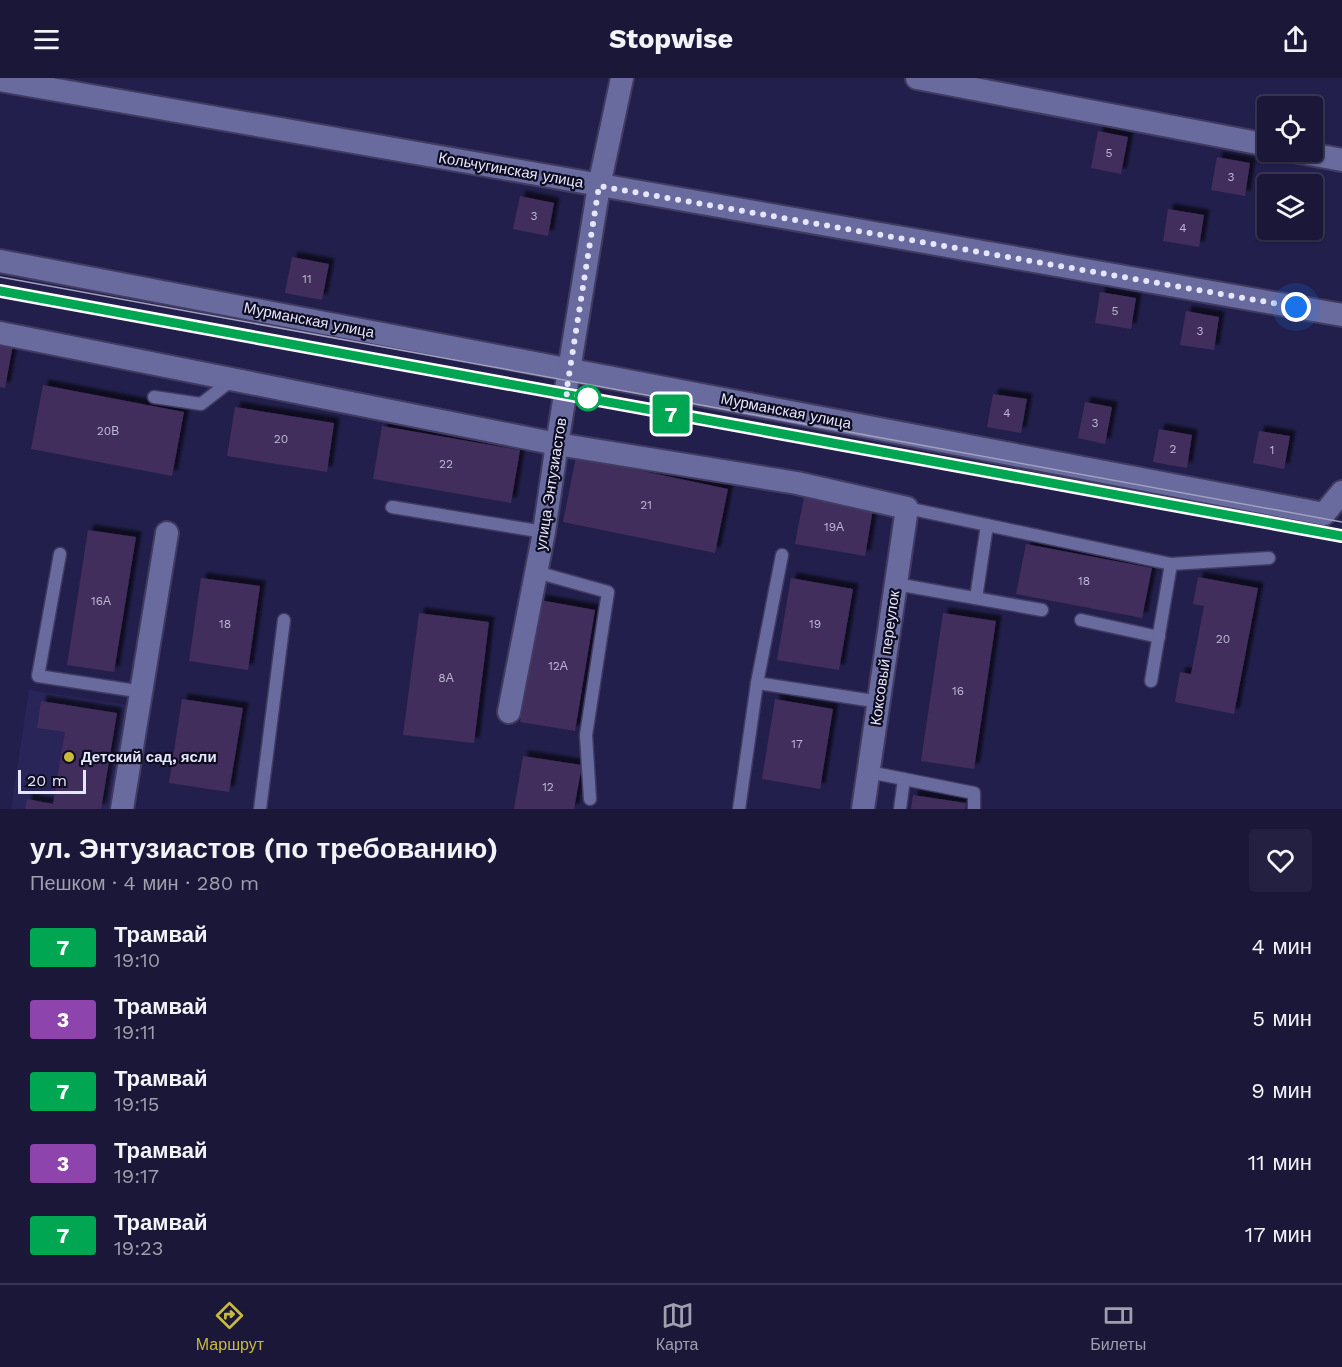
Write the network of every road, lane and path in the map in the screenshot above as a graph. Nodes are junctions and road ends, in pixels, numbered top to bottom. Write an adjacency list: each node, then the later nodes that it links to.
1 (622, 78): 7 (street, улица Энтузиастов)
2 (917, 78): 4 (street)
3 (7, 80): 7 (street, Кольчугинская улица)
4 (1257, 144)
5 (1323, 156): 6 (street)
6 (1342, 160)
7 (599, 186): 9 (street, Кольчугинская улица); 11 (street, улица Энтузиастов)
8 (0, 261): 11 (street, Мурманская улица)
9 (1342, 315)
10 (0, 333): 12 (street)
11 (569, 370): 14 (street, улица Энтузиастов); 15 (street, Мурманская улица)
12 (233, 379): 13 (lane); 14 (street)
13 (154, 397)
14 (556, 444): 17 (street); 20 (street, улица Энтузиастов)
15 (1342, 492)
16 (392, 507): 20 (lane)
17 (907, 508): 18 (lane); 26 (street, Коксовый переулок)
18 (987, 525): 24 (lane); 27 (lane)
19 (167, 532): 34 (street)
20 (544, 532): 25 (street, улица Энтузиастов)
21 (60, 554): 34 (lane)
22 (782, 555): 33 (lane)
23 (1269, 558): 24 (lane)
24 (1171, 564): 31 (lane)
25 (536, 572): 36 (street, улица Энтузиастов); 39 (lane)
26 (896, 584): 27 (lane); 35 (street, Коксовый переулок)
27 (976, 598): 28 (lane)
28 (1042, 610)
29 (284, 620): 41 (lane)
30 (1081, 620): 31 (lane)
31 (1159, 637): 32 (lane)
32 (1151, 681)
33 (757, 683): 35 (lane); 42 (lane)
34 (143, 692): 40 (street)
35 (880, 702): 37 (street, Коксовый переулок)
36 (509, 712)
37 (869, 772): 38 (lane); 43 (street, Коксовый переулок)
38 (904, 779): 44 (lane); 45 (lane)
39 (590, 799)
40 (122, 809)
41 (260, 809)
42 (739, 809)
43 (863, 809)
44 (900, 809)
45 (974, 809)

